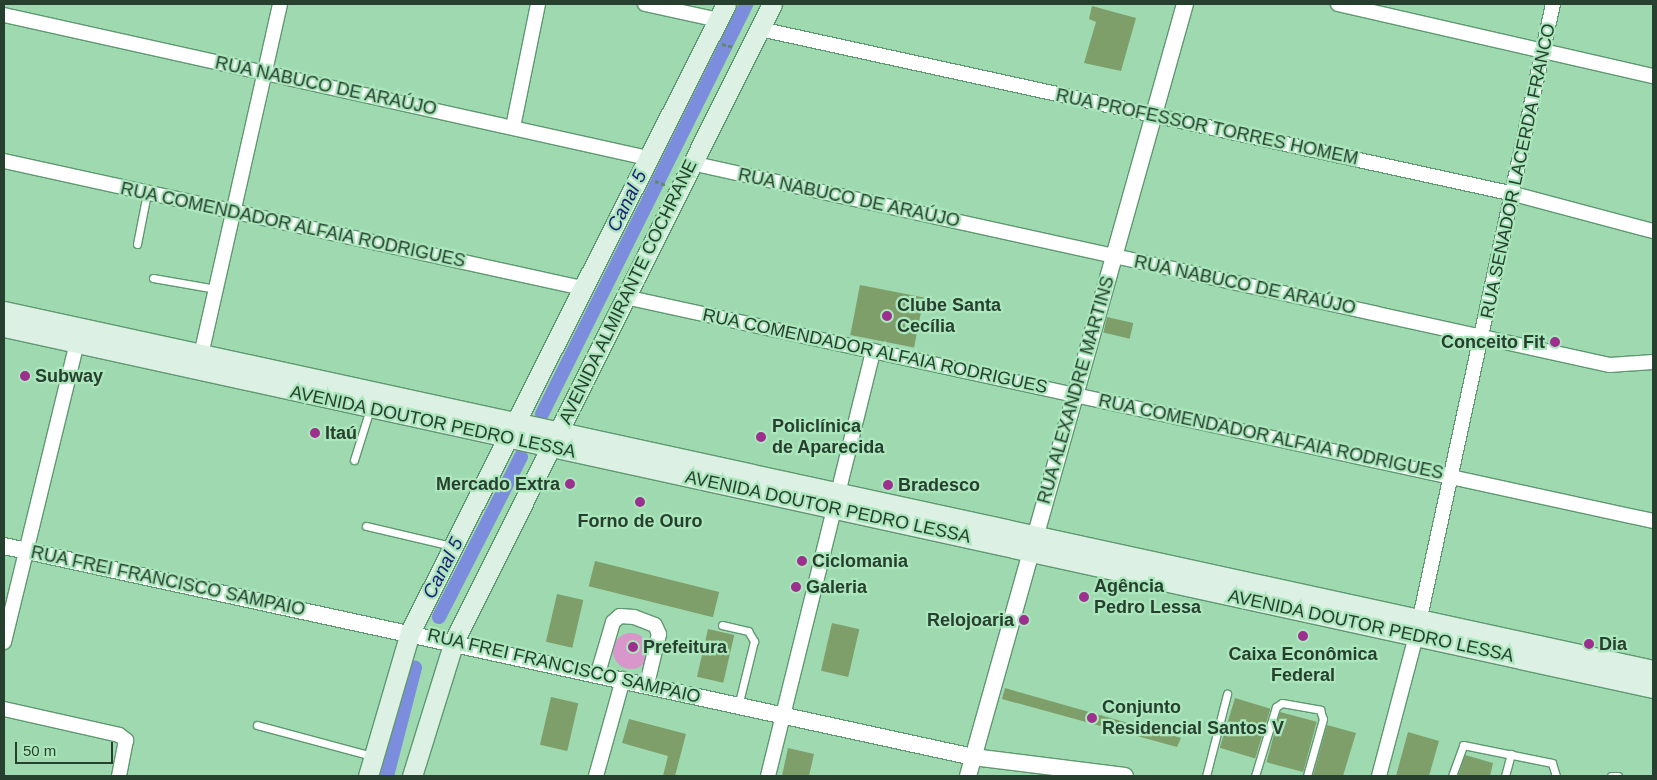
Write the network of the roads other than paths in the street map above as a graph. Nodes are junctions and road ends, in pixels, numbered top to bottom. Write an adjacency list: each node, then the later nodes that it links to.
1 (280, 4): 12 (street)
2 (538, 4): 15 (street)
3 (645, 4): 8 (street)
4 (772, 4): 10 (main road, AVENIDA ALMIRANTE COCHRANE)
5 (1185, 4): 14 (street, RUA ALEXANDRE MARTINS)
6 (1338, 4): 11 (street)
7 (1553, 4): 11 (street, RUA SENADOR LACERDA FRANCO)
8 (723, 12): 16 (main road)
9 (4, 15): 12 (street, RUA NABUCO DE ARAÚJO)
10 (760, 29): 14 (street, RUA PROFESSOR TORRES HOMEM); 18 (main road, AVENIDA ALMIRANTE COCHRANE)
11 (1543, 50): 13 (street); 20 (street, RUA SENADOR LACERDA FRANCO)
12 (265, 73): 15 (street, RUA NABUCO DE ARAÚJO); 21 (street)
13 (1653, 76)
14 (1153, 115): 20 (street, RUA PROFESSOR TORRES HOMEM); 24 (street, RUA ALEXANDRE MARTINS)
15 (513, 127): 16 (street, RUA NABUCO DE ARAÚJO)
16 (648, 158): 26 (main road)
17 (4, 162): 19 (street, RUA COMENDADOR ALFAIA RODRIGUES)
18 (691, 163): 24 (street, RUA NABUCO DE ARAÚJO); 28 (main road, AVENIDA ALMIRANTE COCHRANE)
19 (148, 193): 21 (street, RUA COMENDADOR ALFAIA RODRIGUES); 23 (lane)
20 (1514, 194): 22 (street, RUA PROFESSOR TORRES HOMEM); 31 (street, RUA SENADOR LACERDA FRANCO)
21 (233, 212): 26 (street, RUA COMENDADOR ALFAIA RODRIGUES); 27 (street)
22 (1653, 231)
23 (137, 244)
24 (1114, 256): 31 (street, RUA NABUCO DE ARAÚJO); 36 (street, RUA ALEXANDRE MARTINS)
25 (153, 278): 27 (lane)
26 (582, 288): 38 (main road)
27 (216, 289): 34 (street)
28 (625, 297): 33 (street, RUA COMENDADOR ALFAIA RODRIGUES); 39 (main road, AVENIDA ALMIRANTE COCHRANE)
29 (4, 311): 34 (main road, AVENIDA DOUTOR PEDRO LESSA)
30 (4, 327): 32 (main road, AVENIDA DOUTOR PEDRO LESSA)
31 (1483, 338): 35 (street, RUA NABUCO DE ARAÚJO); 43 (street, RUA SENADOR LACERDA FRANCO)
32 (76, 344): 37 (main road, AVENIDA DOUTOR PEDRO LESSA); 50 (street)
33 (873, 351): 36 (street, RUA COMENDADOR ALFAIA RODRIGUES); 44 (street)
34 (201, 355): 38 (main road, AVENIDA DOUTOR PEDRO LESSA)
35 (1653, 362)
36 (1075, 395): 43 (street, RUA COMENDADOR ALFAIA RODRIGUES); 47 (street, RUA ALEXANDRE MARTINS)
37 (370, 409): 40 (main road, AVENIDA DOUTOR PEDRO LESSA); 42 (lane)
38 (515, 422): 39 (main road, AVENIDA DOUTOR PEDRO LESSA); 40 (main road)
39 (560, 432): 41 (main road, AVENIDA ALMIRANTE COCHRANE); 44 (main road, AVENIDA DOUTOR PEDRO LESSA)
40 (506, 439): 41 (main road, AVENIDA DOUTOR PEDRO LESSA); 49 (main road)
41 (551, 449): 44 (main road, AVENIDA DOUTOR PEDRO LESSA); 54 (main road, AVENIDA ALMIRANTE COCHRANE)
42 (354, 460)
43 (1451, 476): 45 (street, RUA COMENDADOR ALFAIA RODRIGUES); 52 (street, RUA SENADOR LACERDA FRANCO)
44 (837, 499): 47 (main road, AVENIDA DOUTOR PEDRO LESSA); 64 (street)
45 (1653, 521)
46 (366, 526): 49 (lane)
47 (1033, 544): 52 (main road, AVENIDA DOUTOR PEDRO LESSA); 68 (street, RUA ALEXANDRE MARTINS)
48 (4, 546): 50 (street, RUA FREI FRANCISCO SAMPAIO)
49 (453, 546): 53 (main road)
50 (26, 550): 53 (street, RUA FREI FRANCISCO SAMPAIO); 55 (street)
51 (722, 624): 62 (lane)
52 (1418, 628): 56 (main road, AVENIDA DOUTOR PEDRO LESSA); 60 (main road, AVENIDA DOUTOR PEDRO LESSA); 79 (street, RUA SENADOR LACERDA FRANCO)
53 (412, 632): 54 (street, RUA FREI FRANCISCO SAMPAIO); 67 (main road)
54 (449, 640): 57 (street, RUA FREI FRANCISCO SAMPAIO); 71 (main road, AVENIDA ALMIRANTE COCHRANE)
55 (4, 642)
56 (1653, 670)
57 (598, 673): 58 (street, RUA FREI FRANCISCO SAMPAIO); 59 (street)
58 (623, 679): 59 (street, RUA FREI FRANCISCO SAMPAIO); 72 (street)
59 (647, 684): 62 (street, RUA FREI FRANCISCO SAMPAIO)
60 (1653, 688)
61 (1227, 694): 76 (lane)
62 (738, 706): 64 (street, RUA FREI FRANCISCO SAMPAIO)
63 (4, 709): 69 (street)
64 (784, 717): 68 (street, RUA FREI FRANCISCO SAMPAIO); 73 (street)
65 (256, 725): 67 (lane)
66 (1511, 754): 80 (lane); 81 (lane); 82 (lane)
67 (373, 756): 70 (main road)
68 (973, 757): 74 (street, RUA ALEXANDRE MARTINS); 75 (street, RUA FREI FRANCISCO SAMPAIO)
69 (119, 776)
70 (368, 776)
71 (412, 776)
72 (596, 776)
73 (768, 776)
74 (968, 776)
75 (1125, 776)
76 (1206, 776)
77 (1255, 776): 78 (lane)
78 (1307, 776)
79 (1379, 776)
80 (1452, 776)
81 (1505, 776)
82 (1556, 776)
83 (1611, 776): 84 (lane)
84 (1618, 776)

